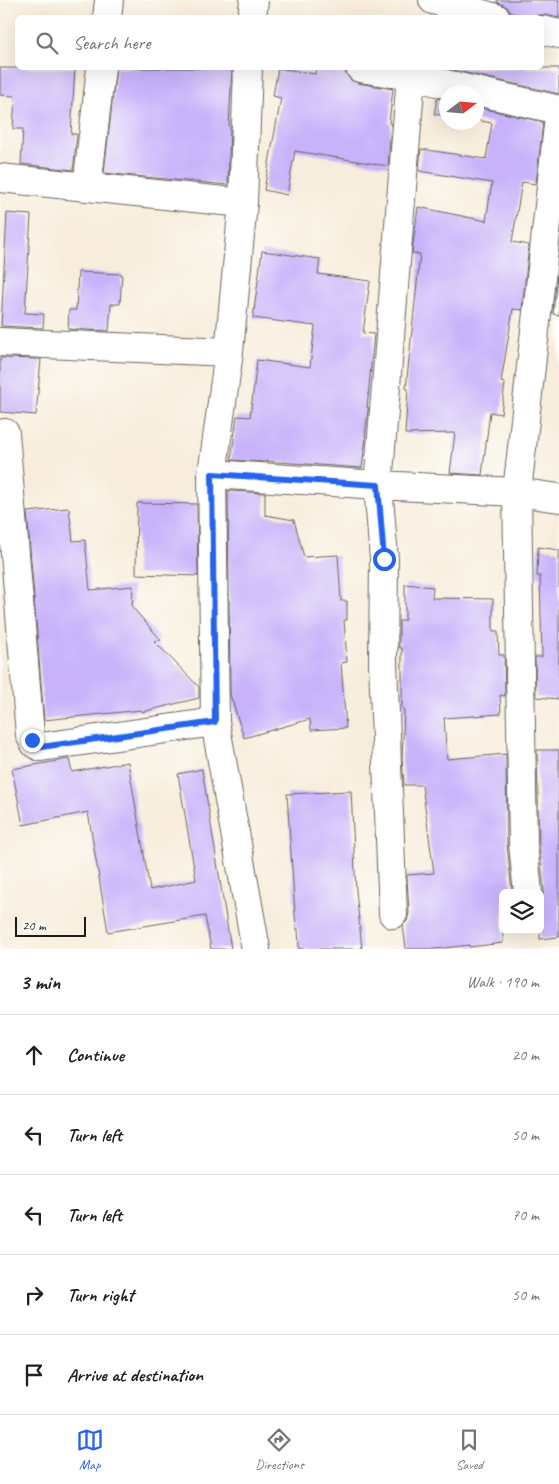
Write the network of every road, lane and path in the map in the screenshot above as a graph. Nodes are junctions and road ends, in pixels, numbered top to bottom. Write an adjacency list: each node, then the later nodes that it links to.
1 (109, 0): 5 (street)
2 (254, 0): 6 (street)
3 (432, 0): 7 (street)
4 (510, 0): 8 (street)
5 (107, 15)
6 (252, 15)
7 (485, 15)
8 (507, 15)
9 (544, 30): 10 (street)
10 (559, 34)
11 (101, 70): 18 (street)
12 (248, 70): 19 (street)
13 (373, 70): 14 (street)
14 (411, 76): 15 (street); 24 (street)
15 (559, 110)
16 (559, 116): 25 (street)
17 (0, 178): 18 (street)
18 (87, 187): 19 (street)
19 (243, 203): 21 (street)
20 (0, 342): 21 (street)
21 (229, 352): 23 (street)
22 (5, 432): 27 (street)
23 (212, 474): 24 (street); 27 (street)
24 (378, 485): 25 (street); 29 (street)
25 (517, 492): 26 (street); 28 (street)
26 (559, 498)
27 (215, 722): 30 (street)
28 (528, 889)
29 (393, 914)
30 (256, 949)

